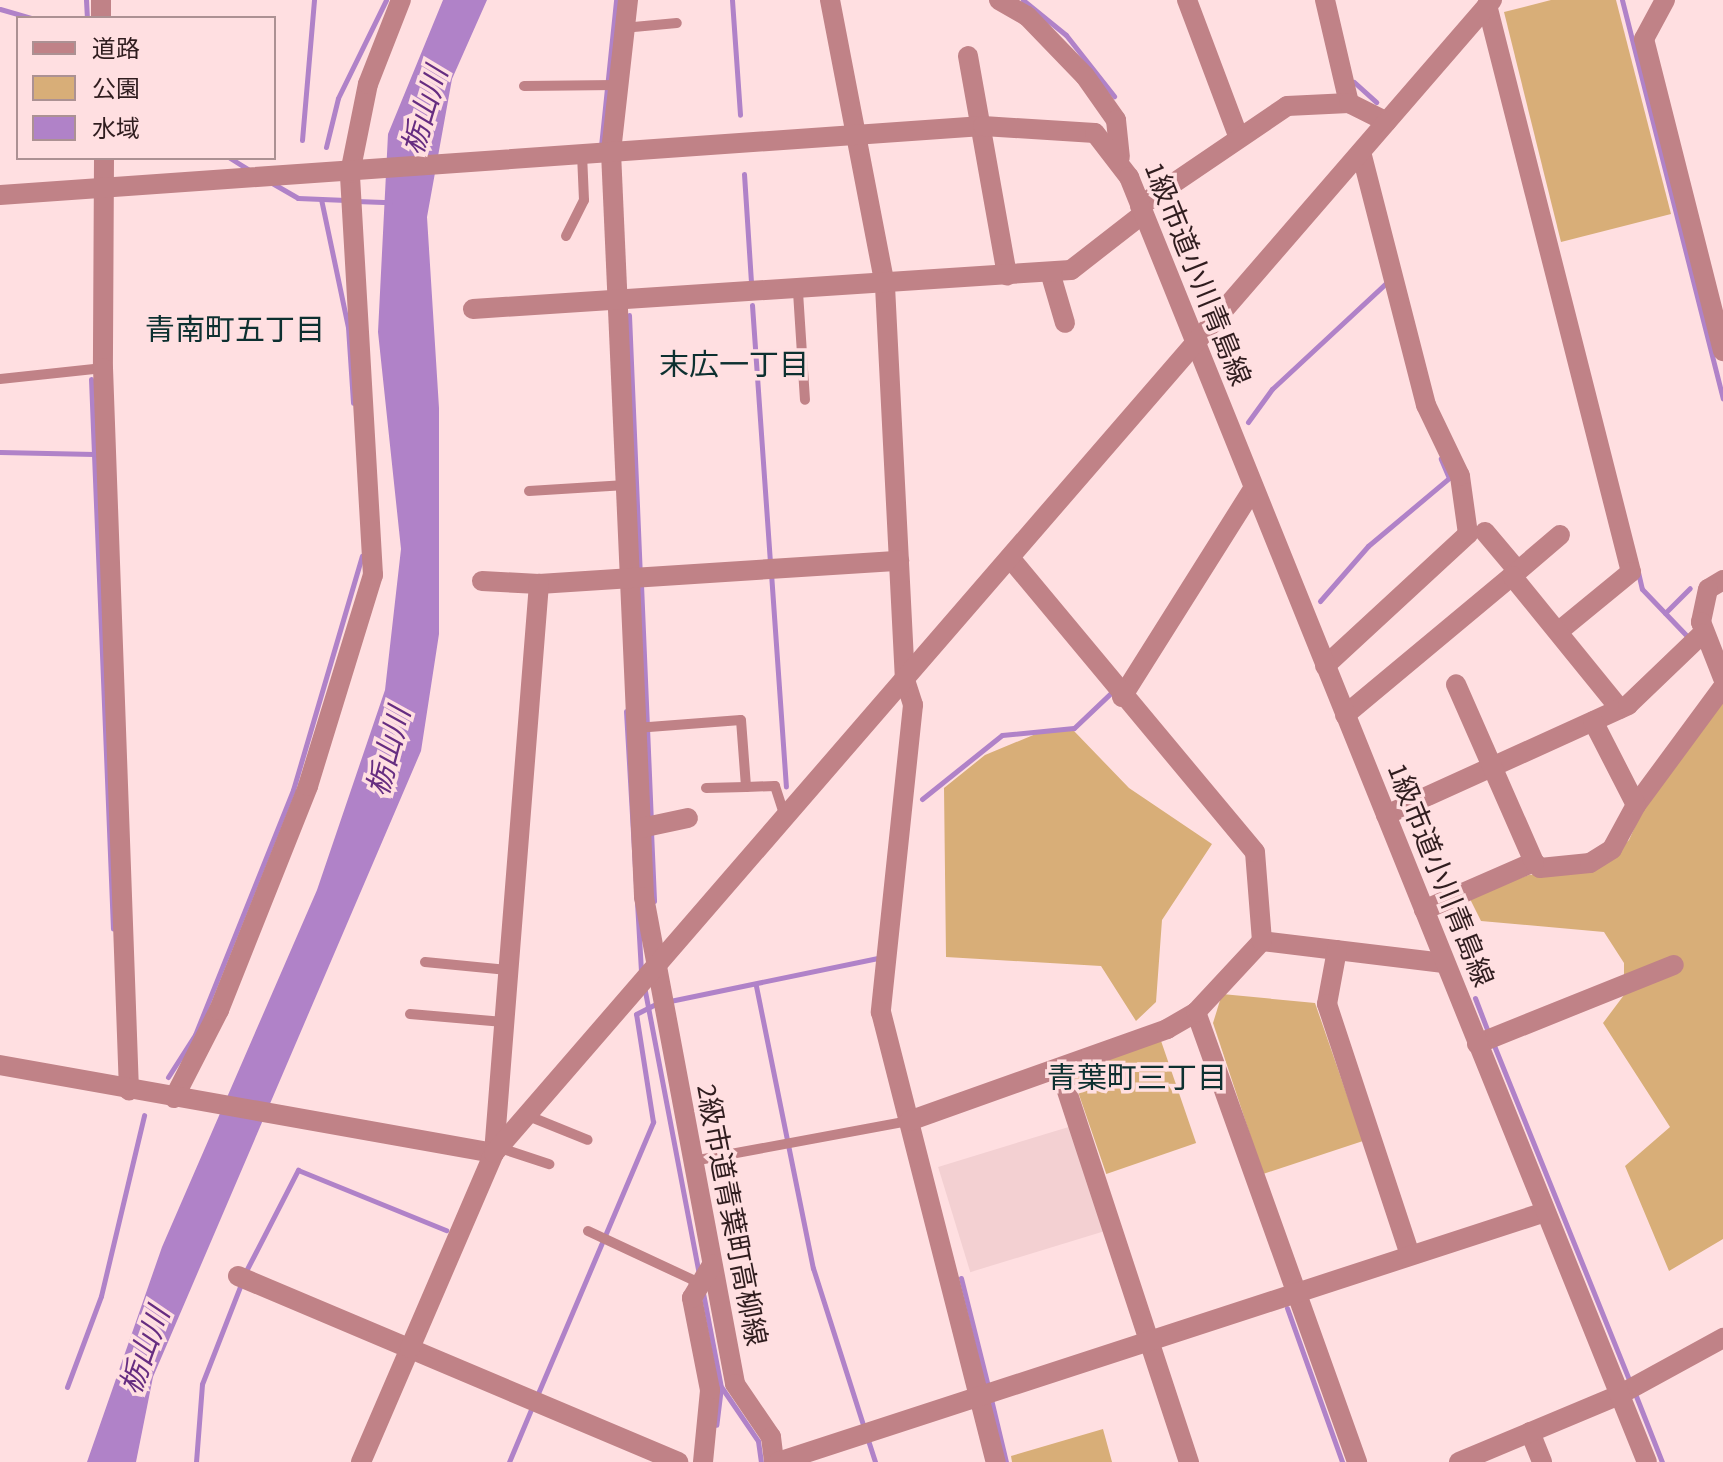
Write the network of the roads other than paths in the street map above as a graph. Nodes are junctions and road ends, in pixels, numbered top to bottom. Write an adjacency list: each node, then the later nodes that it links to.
1 (401, 0): 24 (street)
2 (628, 0): 10 (street, 2級市道青葉町高柳線)
3 (830, 0): 17 (street)
4 (999, 0): 22 (street)
5 (1187, 0): 18 (street)
6 (1325, 0): 14 (street)
7 (1665, 0): 37 (street)
8 (1489, 2): 15 (street); 53 (street)
9 (677, 23): 10 (lane)
10 (622, 28): 12 (street, 2級市道青葉町高柳線)
11 (968, 56): 16 (street)
12 (615, 85): 13 (lane); 19 (street, 2級市道青葉町高柳線)
13 (524, 86)
14 (1349, 103): 15 (street); 18 (street)
15 (1387, 122): 20 (street)
16 (983, 126): 17 (street, 1級市道小川青島線); 22 (street, 1級市道小川青島線); 30 (street)
17 (857, 134): 19 (street, 1級市道小川青島線); 31 (street)
18 (1239, 138): 27 (street)
19 (611, 152): 21 (street, 1級市道小川青島線); 33 (street, 2級市道青葉町高柳線)
20 (1361, 152): 36 (street); 55 (street)
21 (582, 154): 24 (street, 1級市道小川青島線); 28 (lane)
22 (1120, 157): 27 (street, 1級市道小川青島線)
23 (104, 160): 25 (street)
24 (355, 178): 25 (street, 1級市道小川青島線); 89 (street)
25 (103, 188): 26 (street, 1級市道小川青島線); 38 (street)
26 (0, 195)
27 (1142, 210): 29 (street); 36 (street, 1級市道小川青島線)
28 (566, 236)
29 (1050, 272): 30 (street); 35 (street)
30 (1007, 276): 31 (street)
31 (885, 286): 32 (street); 47 (street)
32 (798, 292): 33 (street); 40 (lane)
33 (610, 303): 34 (street); 41 (street, 2級市道青葉町高柳線)
34 (473, 309)
35 (1065, 323)
36 (1194, 345): 42 (street, 1級市道小川青島線); 46 (street)
37 (1723, 351)
38 (103, 368): 39 (lane); 88 (street)
39 (0, 379)
40 (805, 400)
41 (626, 485): 43 (lane); 49 (street, 2級市道青葉町高柳線)
42 (1253, 489): 55 (street, 1級市道小川青島線); 60 (street)
43 (529, 491)
44 (1485, 532): 48 (street)
45 (1560, 535): 48 (street)
46 (1010, 558): 57 (street); 60 (street)
47 (899, 561): 49 (street); 57 (street)
48 (1515, 574): 53 (street); 62 (street)
49 (632, 577): 52 (street); 64 (street, 2級市道青葉町高柳線)
50 (1723, 580): 54 (street)
51 (482, 581): 52 (street)
52 (539, 584): 80 (street)
53 (1559, 631): 61 (street)
54 (1702, 634): 56 (street); 61 (street)
55 (1325, 666): 62 (street, 1級市道小川青島線)
56 (1723, 678)
57 (905, 680): 71 (street); 91 (street)
58 (1456, 684): 65 (street)
59 (1723, 687): 68 (street)
60 (1122, 697): 75 (street)
61 (1620, 709): 63 (street)
62 (1345, 715): 69 (street, 1級市道小川青島線)
63 (1593, 721): 65 (street); 68 (street)
64 (646, 727): 66 (lane); 72 (street, 2級市道青葉町高柳線)
65 (1495, 765): 69 (street); 73 (street)
66 (746, 787): 67 (lane); 71 (lane)
67 (706, 788)
68 (1636, 805): 73 (street)
69 (1386, 815): 74 (street, 1級市道小川青島線)
70 (688, 818): 72 (street)
71 (785, 819): 81 (street)
72 (641, 828): 81 (street, 2級市道青葉町高柳線)
73 (1534, 862): 74 (street)
74 (1424, 910): 78 (street, 1級市道小川青島線)
75 (1262, 941): 76 (street); 82 (street)
76 (1337, 950): 78 (street); 98 (street)
77 (425, 962): 80 (lane)
78 (1444, 963): 85 (street, 1級市道小川青島線)
79 (1674, 965): 85 (street)
80 (508, 970): 84 (street)
81 (655, 970): 90 (street); 94 (street, 2級市道青葉町高柳線)
82 (1196, 1012): 87 (street); 101 (street)
83 (410, 1014): 84 (lane)
84 (504, 1022): 93 (street)
85 (1477, 1044): 96 (street, 1級市道小川青島線)
86 (0, 1065): 88 (street)
87 (1060, 1070): 91 (street); 104 (street)
88 (129, 1091): 89 (street)
89 (182, 1100): 93 (street)
90 (531, 1117): 92 (lane); 93 (street)
91 (909, 1121): 94 (lane); 107 (street)
92 (588, 1140)
93 (497, 1151): 95 (lane); 105 (street)
94 (693, 1161): 99 (street, 2級市道青葉町高柳線)
95 (549, 1164)
96 (1545, 1212): 98 (street); 106 (street, 1級市道小川青島線)
97 (588, 1231): 102 (lane)
98 (1410, 1255): 101 (street)
99 (712, 1265): 102 (street); 114 (street, 2級市道青葉町高柳線)
100 (238, 1276): 105 (street)
101 (1293, 1291): 104 (street); 117 (street)
102 (695, 1292): 113 (street)
103 (1723, 1338): 106 (street)
104 (1149, 1341): 107 (street); 116 (street)
105 (410, 1348): 109 (street); 111 (street)
106 (1619, 1395): 108 (street); 119 (street, 1級市道小川青島線)
107 (979, 1398): 114 (street); 115 (street)
108 (1530, 1432): 110 (street); 118 (street)
109 (652, 1458): 112 (street)
110 (1463, 1461)
111 (361, 1462)
112 (678, 1462)
113 (703, 1462)
114 (776, 1462)
115 (996, 1462)
116 (1189, 1462)
117 (1357, 1462)
118 (1542, 1462)
119 (1647, 1462)

